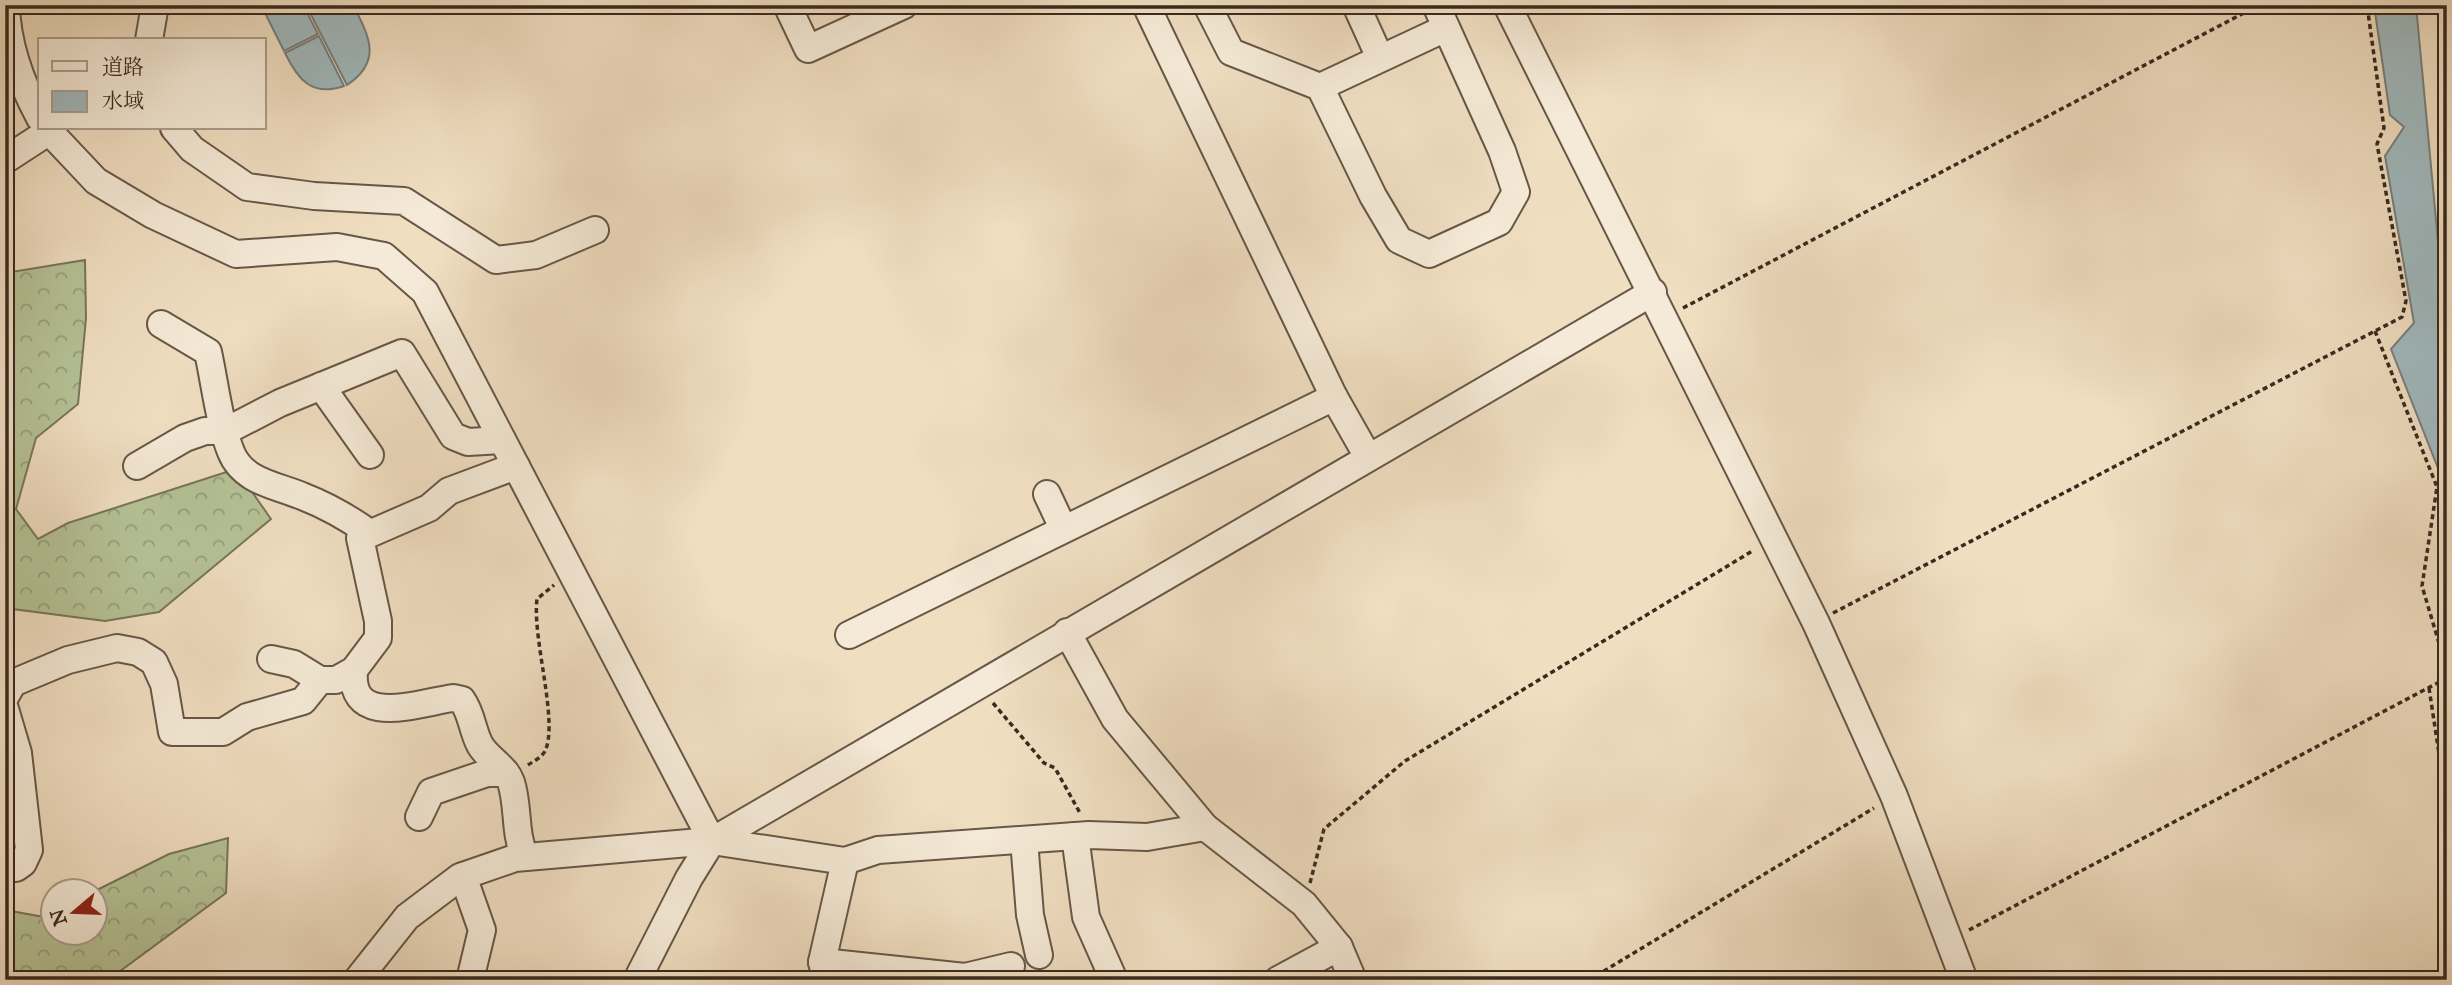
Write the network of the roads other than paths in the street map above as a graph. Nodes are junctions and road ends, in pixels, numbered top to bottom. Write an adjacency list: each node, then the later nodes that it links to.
1 (6, 5): 13 (street)
2 (155, 5): 10 (street)
3 (787, 5): 4 (street)
4 (904, 5)
5 (1146, 5): 22 (street)
6 (1207, 5): 12 (street)
7 (1356, 5): 11 (street)
8 (1507, 5): 19 (street)
9 (1441, 16): 11 (street); 12 (street)
10 (149, 38)
11 (1380, 58): 12 (street)
12 (1320, 87)
13 (38, 114)
14 (40, 130): 17 (street)
15 (49, 130): 24 (street)
16 (176, 130): 18 (street)
17 (5, 160)
18 (595, 230)
19 (1653, 292): 26 (street); 59 (street)
20 (161, 324): 23 (street)
21 (321, 386): 23 (street); 24 (street); 25 (street)
22 (1334, 397): 26 (street); 30 (street)
23 (226, 431): 27 (street); 31 (street)
24 (502, 440): 28 (street)
25 (370, 455)
26 (1368, 457): 32 (street)
27 (137, 466)
28 (516, 466): 31 (street); 44 (street)
29 (1047, 494): 30 (street)
30 (1063, 528): 33 (street)
31 (368, 532): 35 (street)
32 (1067, 632): 41 (street); 44 (street)
33 (849, 635)
34 (271, 659): 36 (street)
35 (354, 670): 36 (street); 39 (street)
36 (320, 680): 37 (street)
37 (5, 697)
38 (5, 709): 47 (street)
39 (506, 773): 40 (street); 45 (street)
40 (419, 817)
41 (1205, 827): 42 (street); 49 (street)
42 (1080, 836): 43 (street); 56 (street)
43 (1024, 840): 46 (street); 50 (street)
44 (712, 841): 45 (street); 46 (street); 55 (street)
45 (526, 857): 48 (street)
46 (845, 861): 52 (street)
47 (5, 865)
48 (463, 876): 53 (street); 54 (street)
49 (1339, 947): 57 (street); 58 (street)
50 (1039, 955)
51 (1011, 966): 52 (street)
52 (824, 971)
53 (357, 980)
54 (470, 980)
55 (637, 980)
56 (1114, 980)
57 (1278, 980)
58 (1353, 980)
59 (1964, 980)

